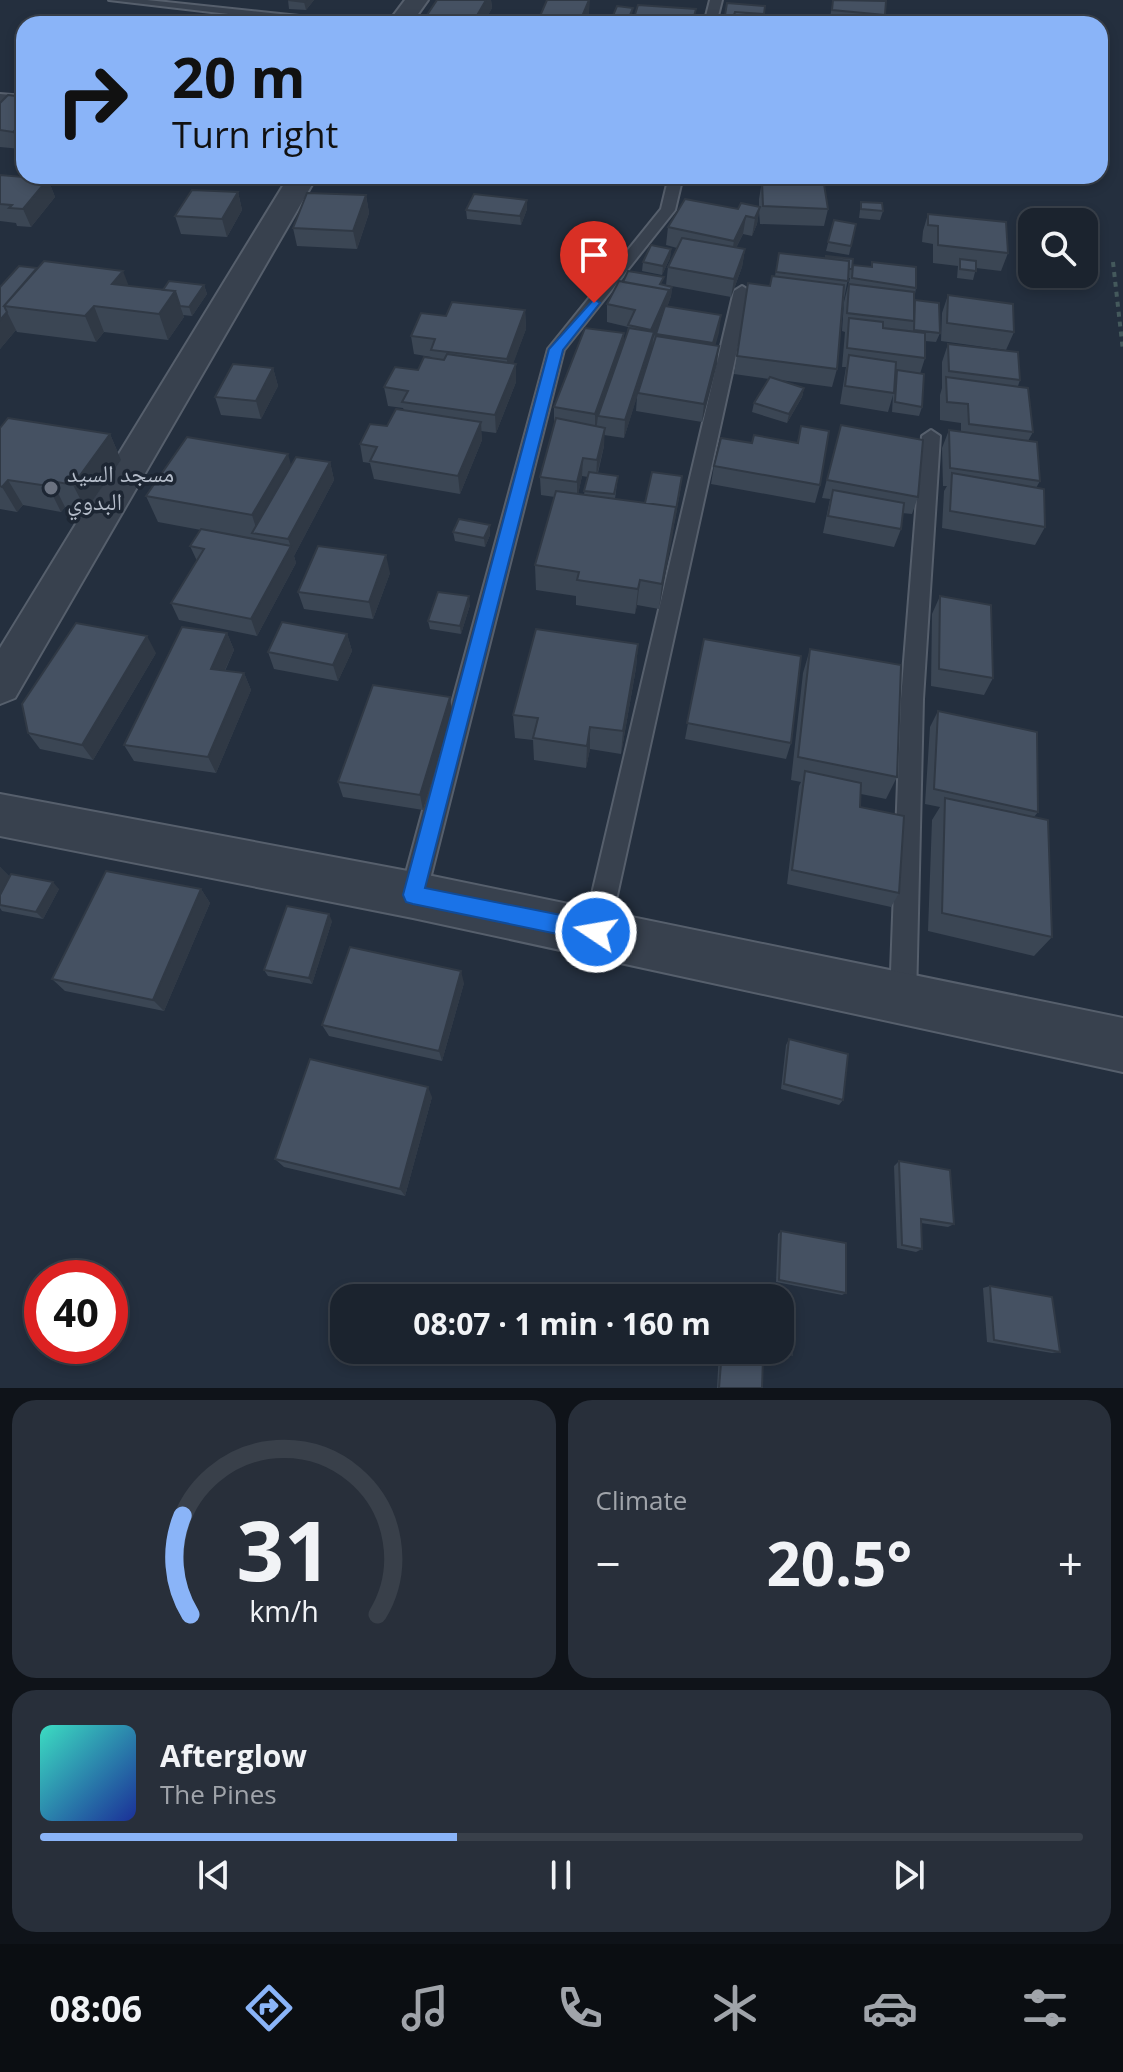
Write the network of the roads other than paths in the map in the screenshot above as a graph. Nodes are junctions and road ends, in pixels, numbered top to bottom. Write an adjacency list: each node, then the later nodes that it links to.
1 (115, 0): 2 (lane)
2 (270, 16)
3 (298, 184): 7 (street)
4 (674, 184): 9 (lane)
5 (742, 291): 10 (lane)
6 (931, 436): 11 (lane)
7 (0, 686)
8 (0, 815): 9 (street)
9 (413, 895): 10 (street)
10 (596, 932): 11 (street)
11 (903, 999): 12 (street)
12 (1123, 1045)

